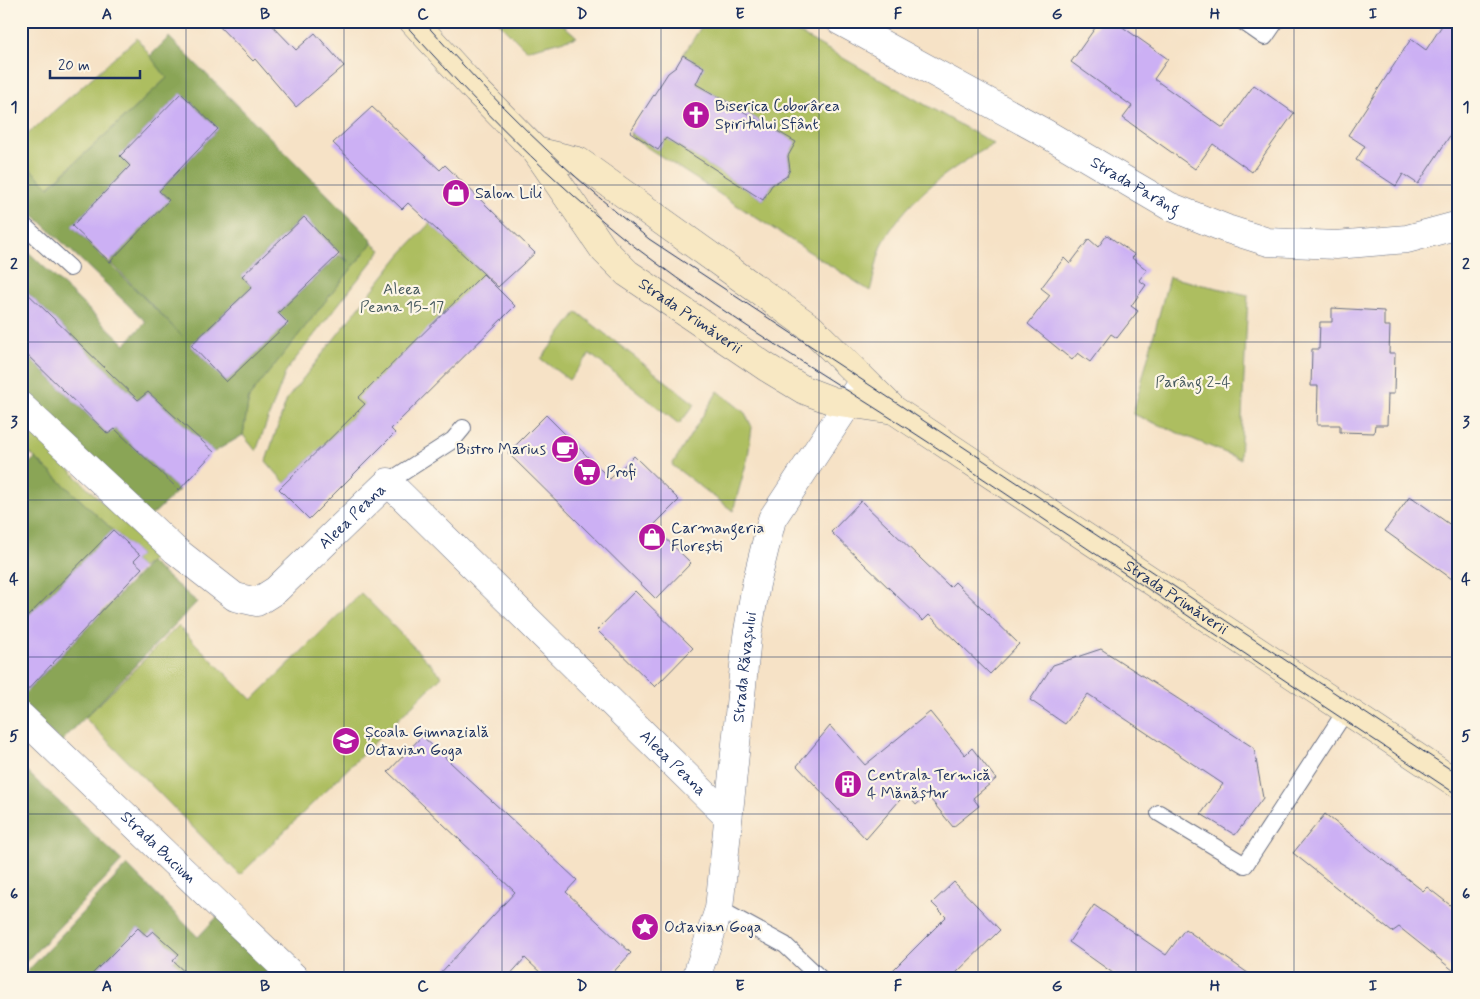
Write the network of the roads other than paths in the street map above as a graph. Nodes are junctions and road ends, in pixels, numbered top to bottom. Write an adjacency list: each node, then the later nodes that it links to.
1 (413, 21): 5 (main road, Strada Primăverii)
2 (840, 21): 7 (street, Strada Parâng)
3 (1242, 21): 4 (lane)
4 (1276, 21)
5 (536, 151): 9 (main road); 9 (main road, Strada Primăverii)
6 (21, 223): 8 (lane)
7 (1459, 226)
8 (70, 268)
9 (856, 393): 13 (main road, Strada Primăverii); 17 (street, Strada Răvașului)
10 (21, 406): 12 (street, Aleea Peana)
11 (463, 428): 12 (lane)
12 (388, 482): 17 (street, Aleea Peana)
13 (1346, 709): 15 (main road, Strada Primăverii); 16 (lane)
14 (21, 716): 19 (street, Strada Bucium)
15 (1459, 785)
16 (1159, 813)
17 (728, 817): 18 (street, Strada Răvașului)
18 (719, 909): 20 (street, Strada Răvașului); 21 (lane)
19 (295, 978)
20 (696, 978)
21 (820, 978)

